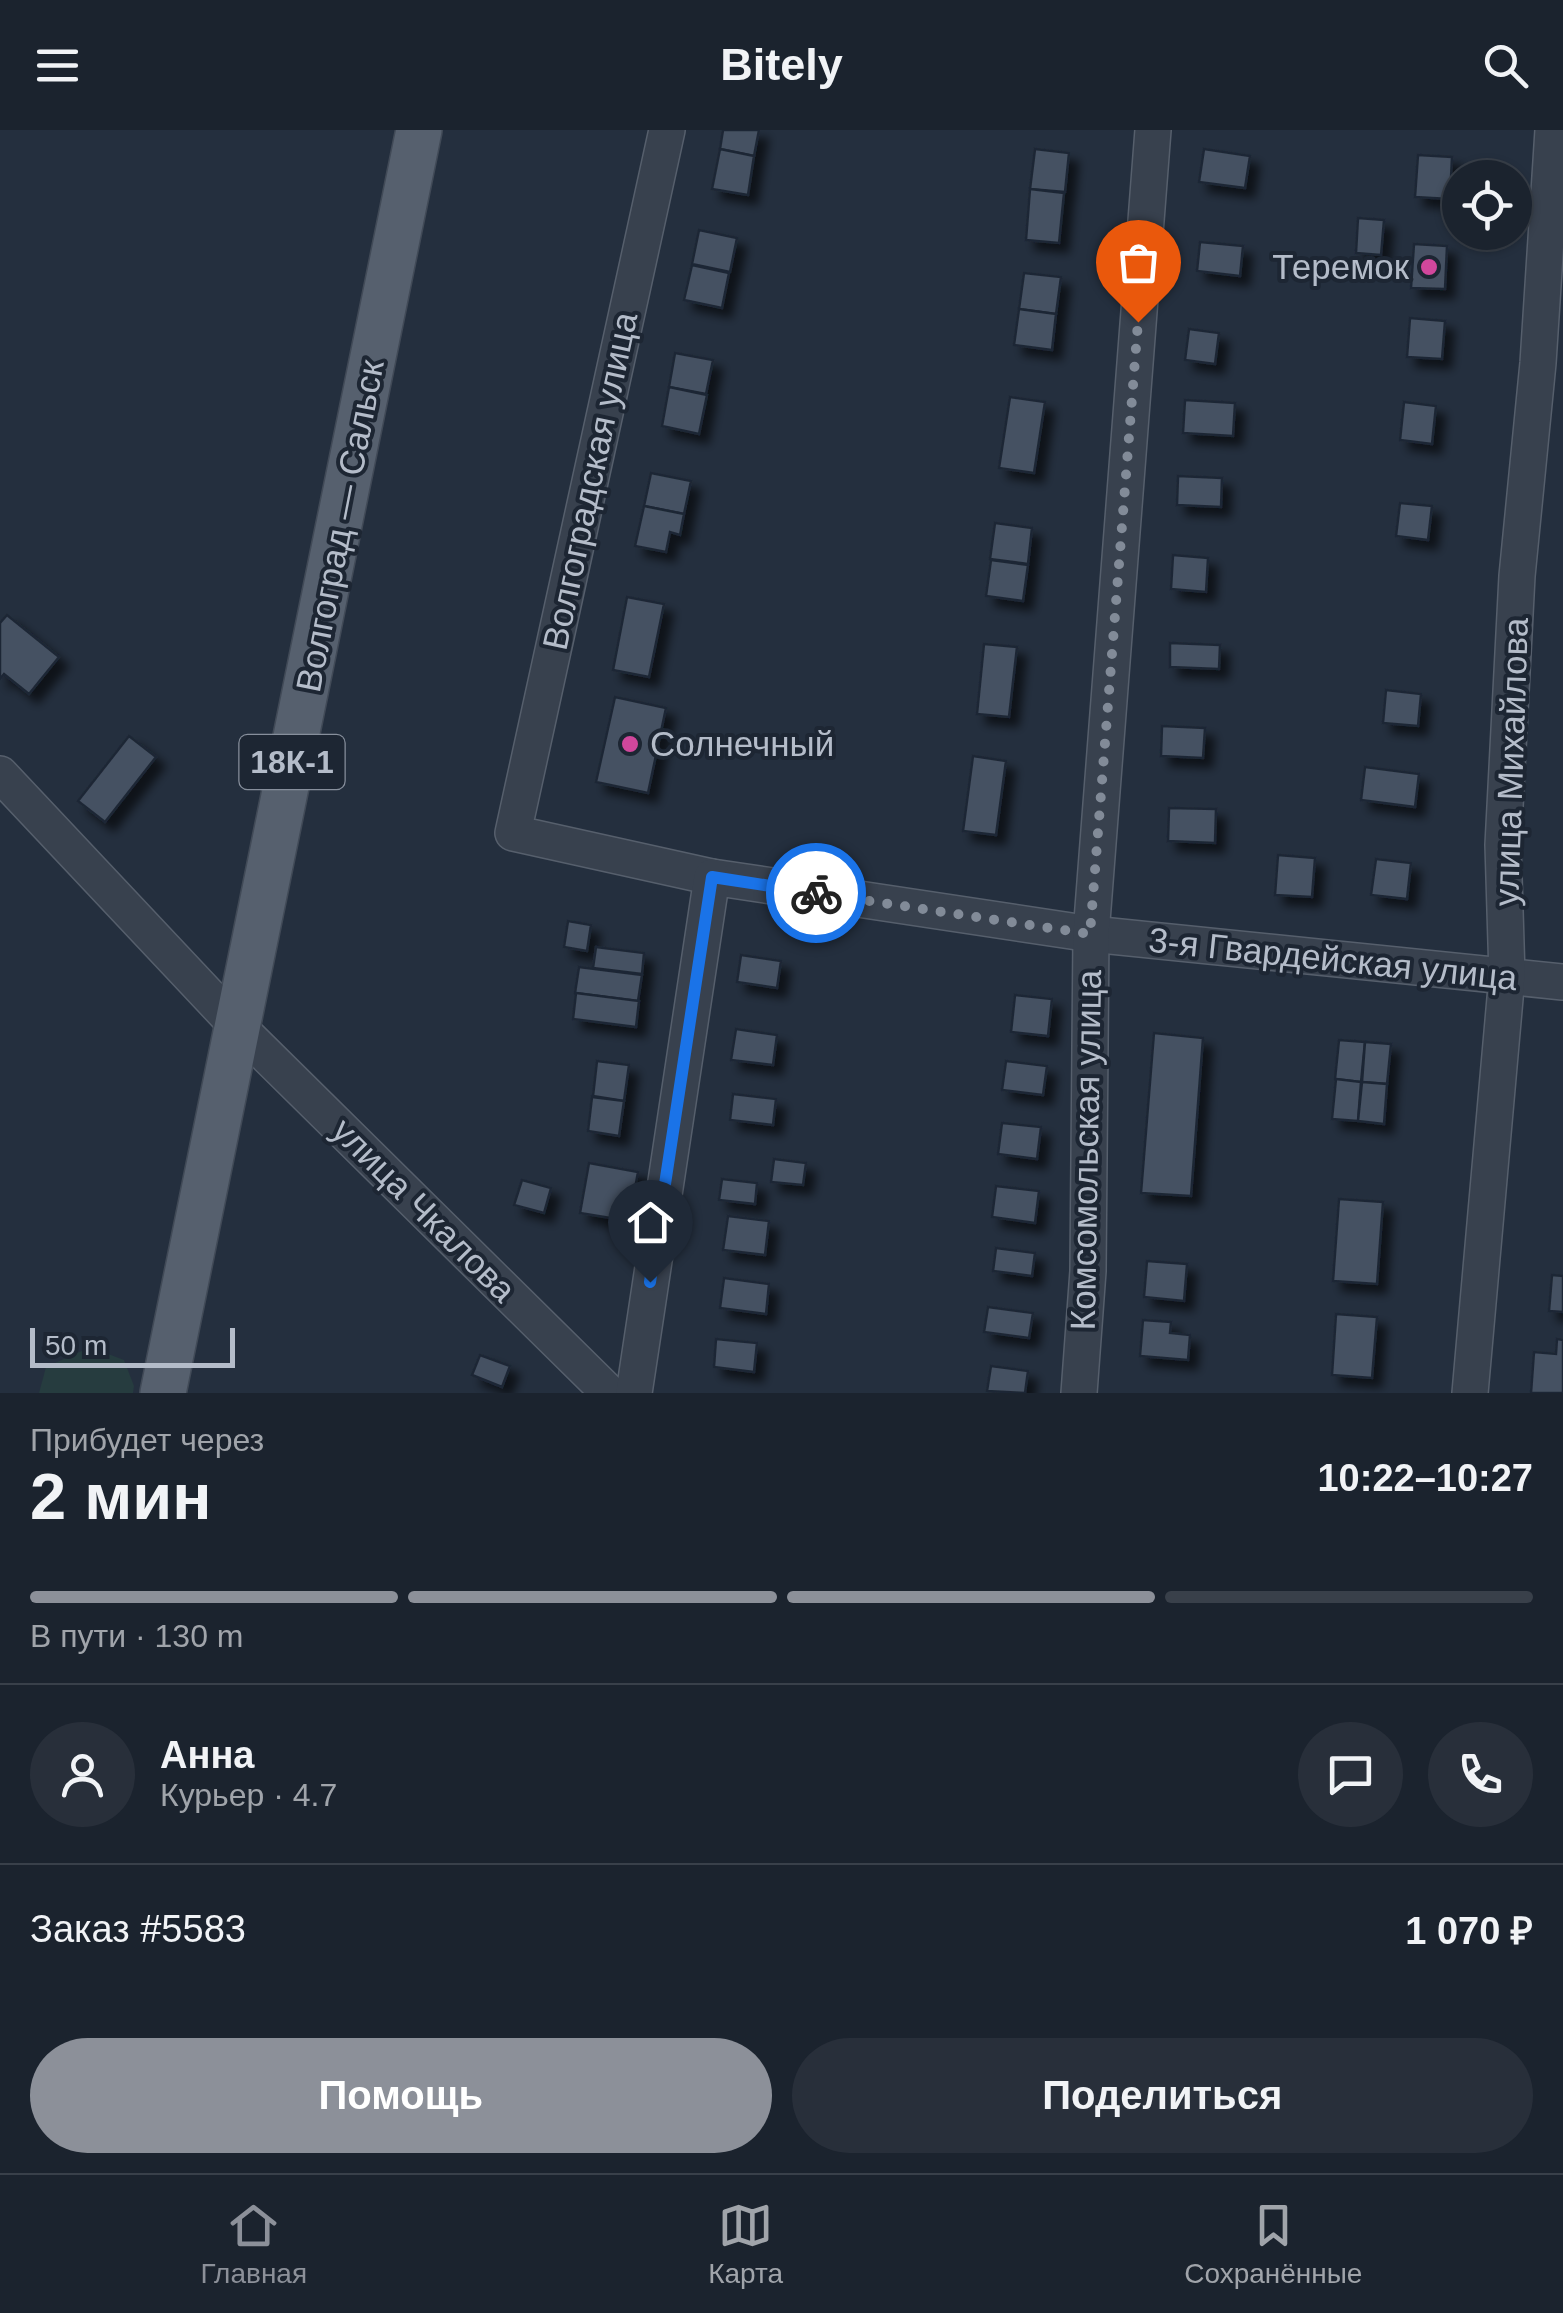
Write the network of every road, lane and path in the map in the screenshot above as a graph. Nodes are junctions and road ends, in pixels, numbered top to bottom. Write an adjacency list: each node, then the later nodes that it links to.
1 (419, 130): 11 (main road, Волгоград — Сальск / 18К-1)
2 (667, 130): 6 (street, Волгоградская улица)
3 (1153, 130): 8 (street, Комсомольская улица)
4 (1553, 130): 9 (street, улица Михайлова)
5 (0, 774): 11 (street, улица Чкалова)
6 (513, 833): 7 (street, 3-я Гвардейская улица)
7 (712, 877): 8 (street, 3-я Гвардейская улица); 14 (street)
8 (1090, 934): 9 (street, 3-я Гвардейская улица); 15 (street, Комсомольская улица)
9 (1507, 976): 10 (street, 3-я Гвардейская улица); 16 (street, улица Михайлова)
10 (1563, 982)
11 (239, 1028): 12 (main road, Волгоград — Сальск / 18К-1); 13 (street, улица Чкалова)
12 (163, 1393)
13 (610, 1393)
14 (634, 1393)
15 (1078, 1393)
16 (1470, 1393)

